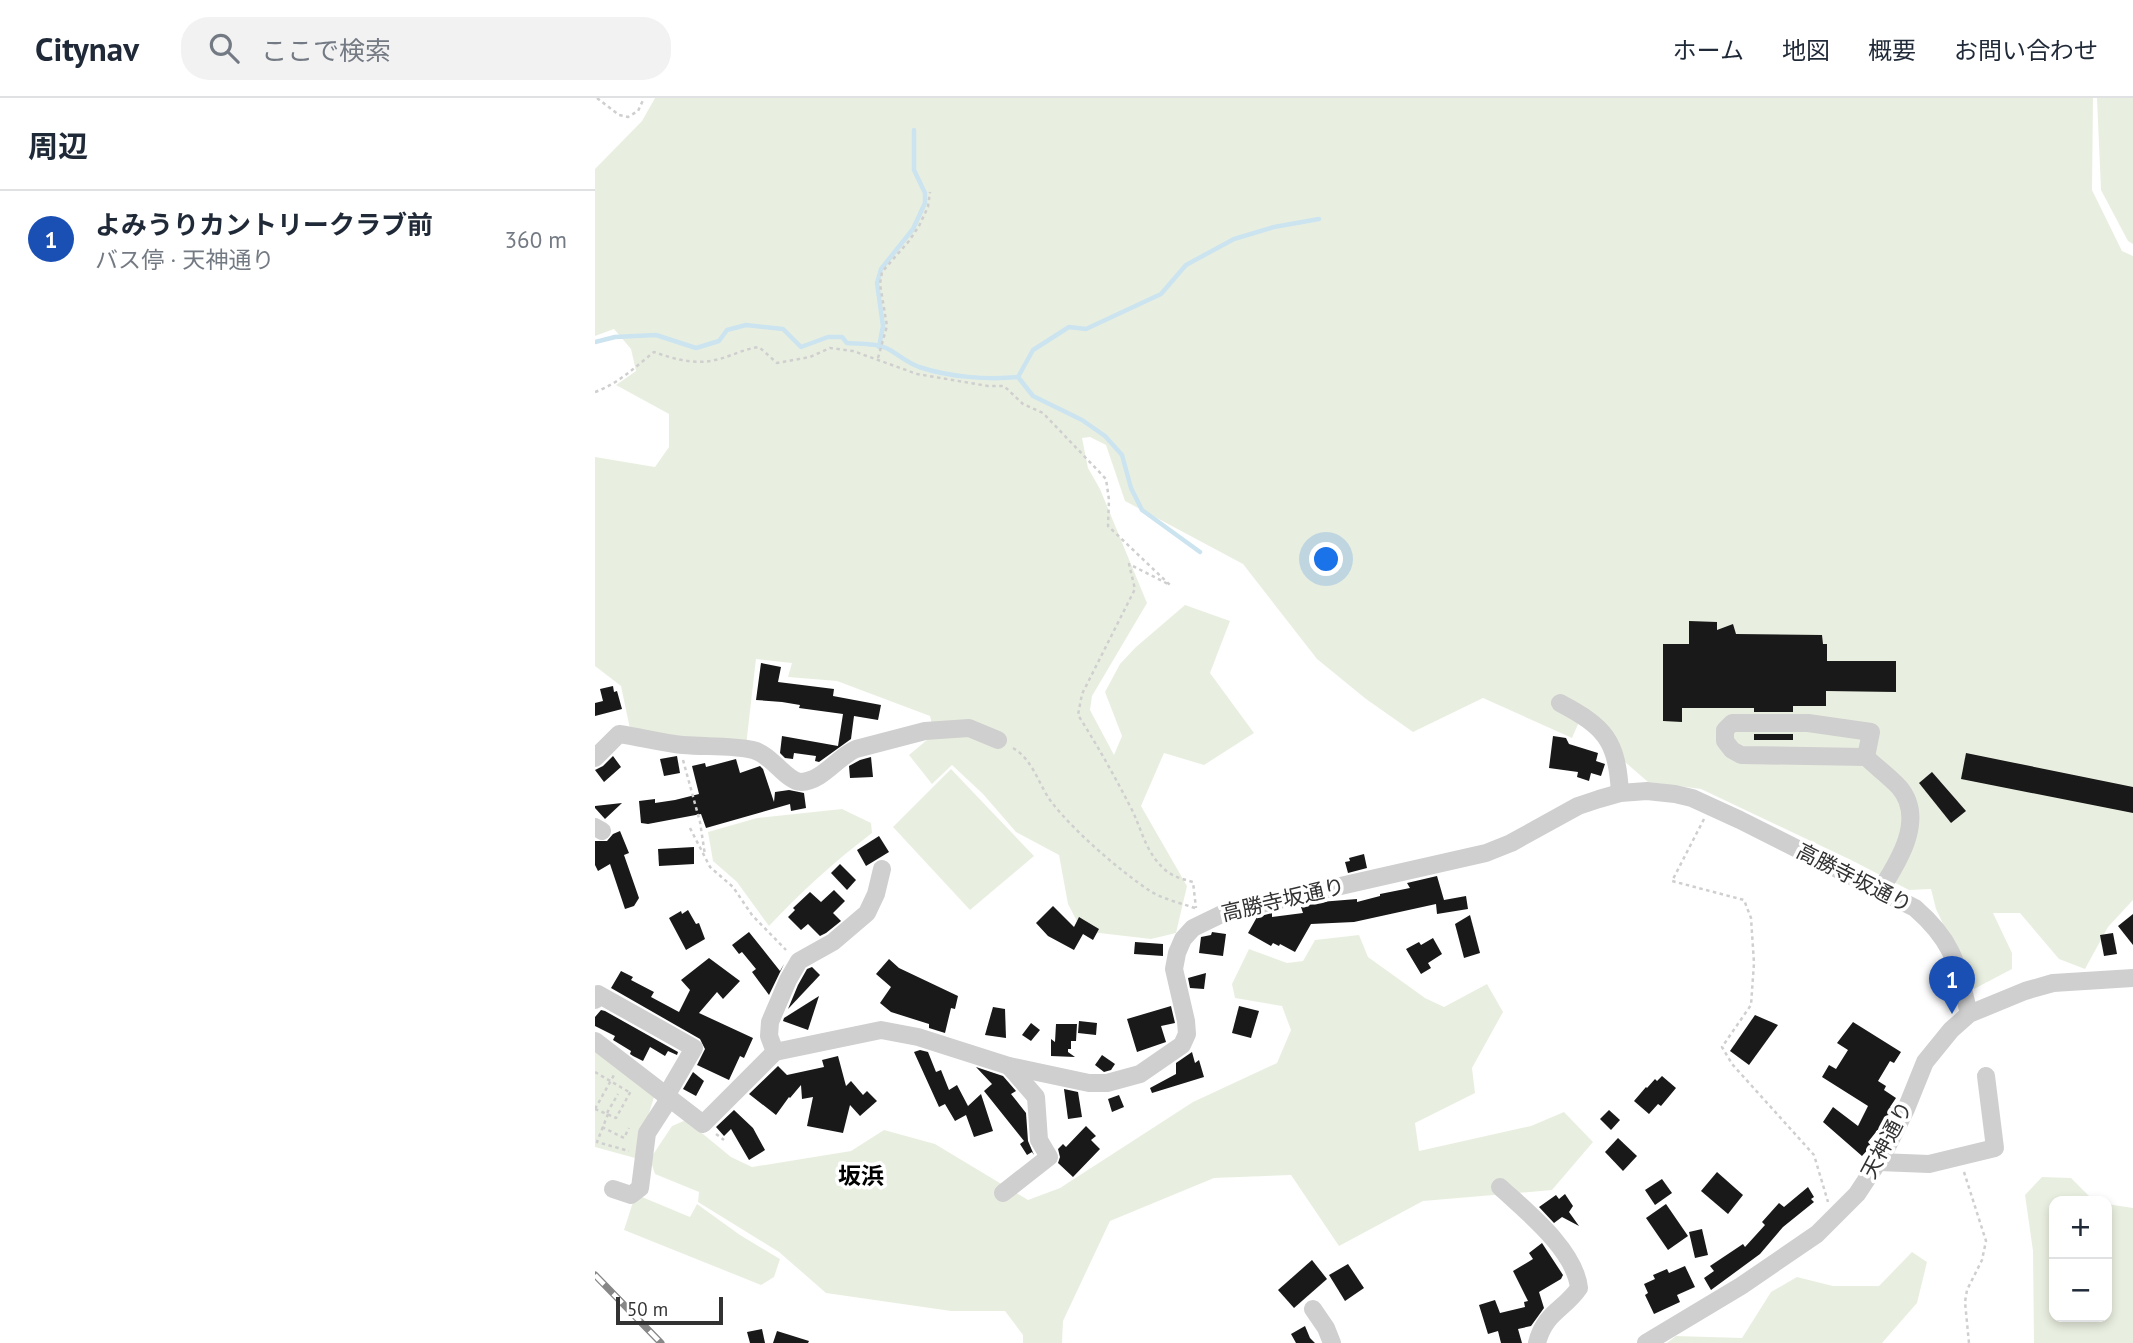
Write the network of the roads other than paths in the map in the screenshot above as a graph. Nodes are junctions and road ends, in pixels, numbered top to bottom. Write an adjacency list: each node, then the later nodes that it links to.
1 (1560, 703): 5 (street)
2 (998, 740): 4 (street)
3 (1865, 757): 3 (street); 7 (street)
4 (595, 758)
5 (1620, 793): 7 (street, 高勝寺坂通り); 13 (street, 高勝寺坂通り)
6 (882, 869): 12 (street)
7 (1881, 889): 10 (street, 高勝寺坂通り)
8 (2133, 978): 10 (street, 天神通り)
9 (595, 1000): 15 (street)
10 (1969, 1014): 16 (street, 天神通り)
11 (595, 1041): 15 (street)
12 (775, 1052): 13 (street, 高勝寺坂通り); 15 (street)
13 (1009, 1066): 19 (street)
14 (1986, 1076): 16 (street)
15 (667, 1097): 18 (street)
16 (1879, 1162): 23 (street, 天神通り)
17 (1500, 1187): 22 (street)
18 (613, 1189)
19 (1003, 1193)
20 (1313, 1309): 21 (street)
21 (1332, 1343)
22 (1537, 1343)
23 (1646, 1343)

